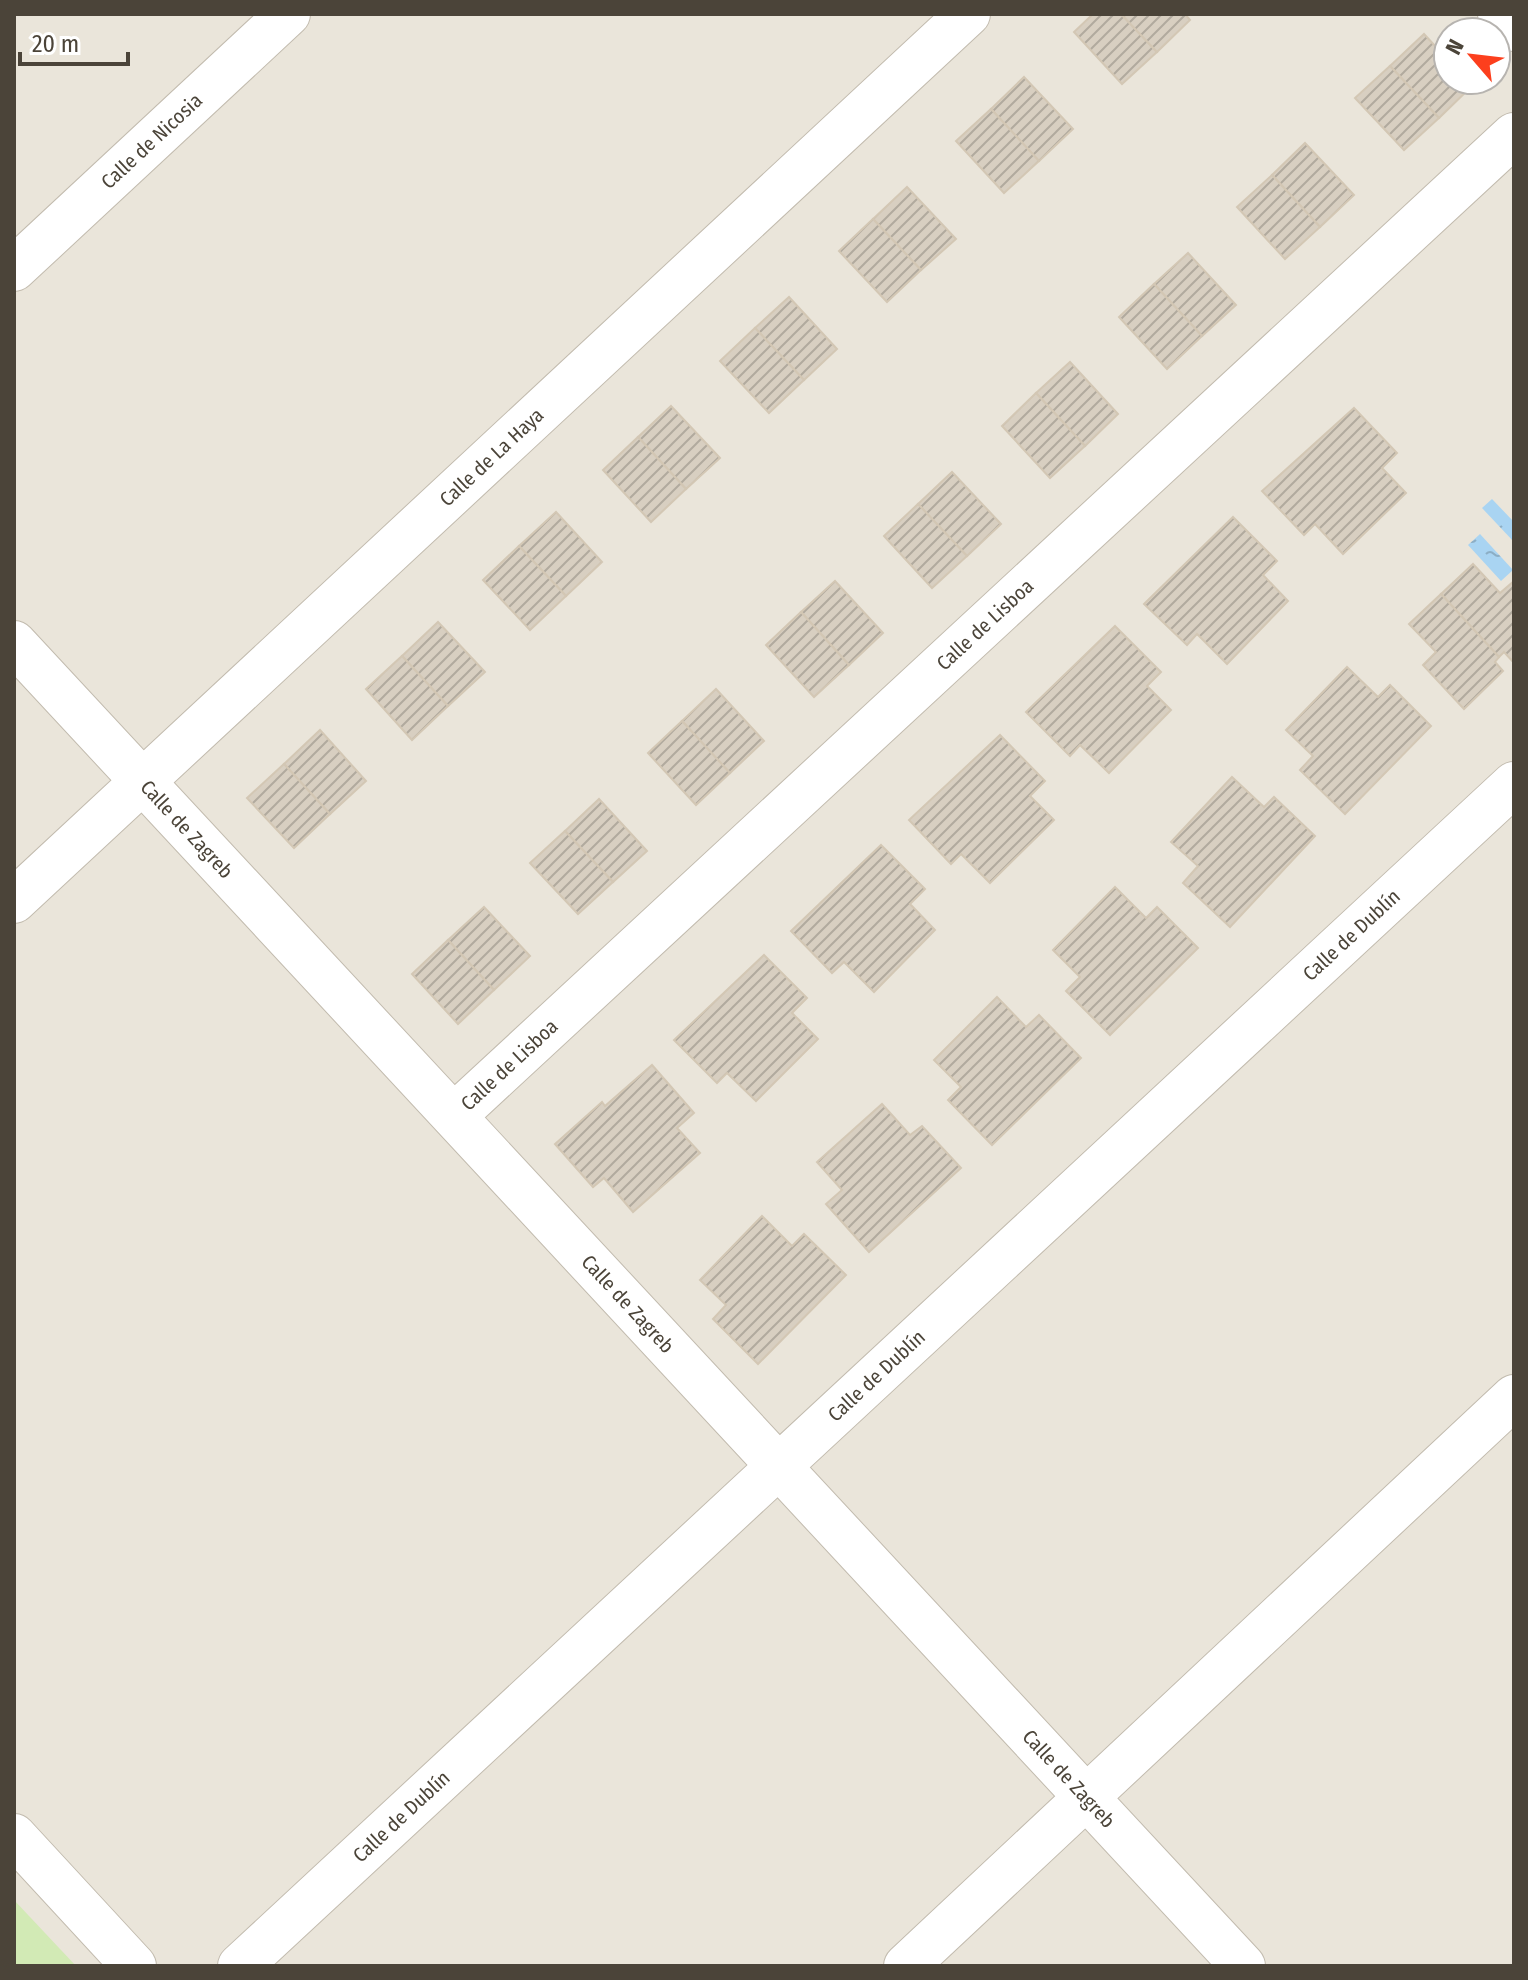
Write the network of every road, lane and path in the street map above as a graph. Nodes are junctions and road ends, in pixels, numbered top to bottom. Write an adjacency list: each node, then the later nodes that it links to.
1 (288, 14): 6 (street, Calle de Nicosia)
2 (968, 14): 8 (street, Calle de La Haya)
3 (1500, 14): 4 (street)
4 (1514, 29)
5 (1514, 135): 11 (street, Calle de Lisboa)
6 (14, 269)
7 (14, 643): 8 (street, Calle de Zagreb)
8 (141, 783): 10 (street, Calle de La Haya); 11 (street, Calle de Zagreb)
9 (1514, 784): 13 (street, Calle de Dublín)
10 (14, 901)
11 (455, 1115): 13 (street, Calle de Zagreb)
12 (1514, 1397): 14 (street)
13 (778, 1467): 14 (street, Calle de Zagreb); 17 (street, Calle de Dublín)
14 (1086, 1797): 18 (street); 19 (street, Calle de Zagreb)
15 (14, 1836): 16 (street)
16 (134, 1966)
17 (240, 1966)
18 (906, 1966)
19 (1243, 1966)

